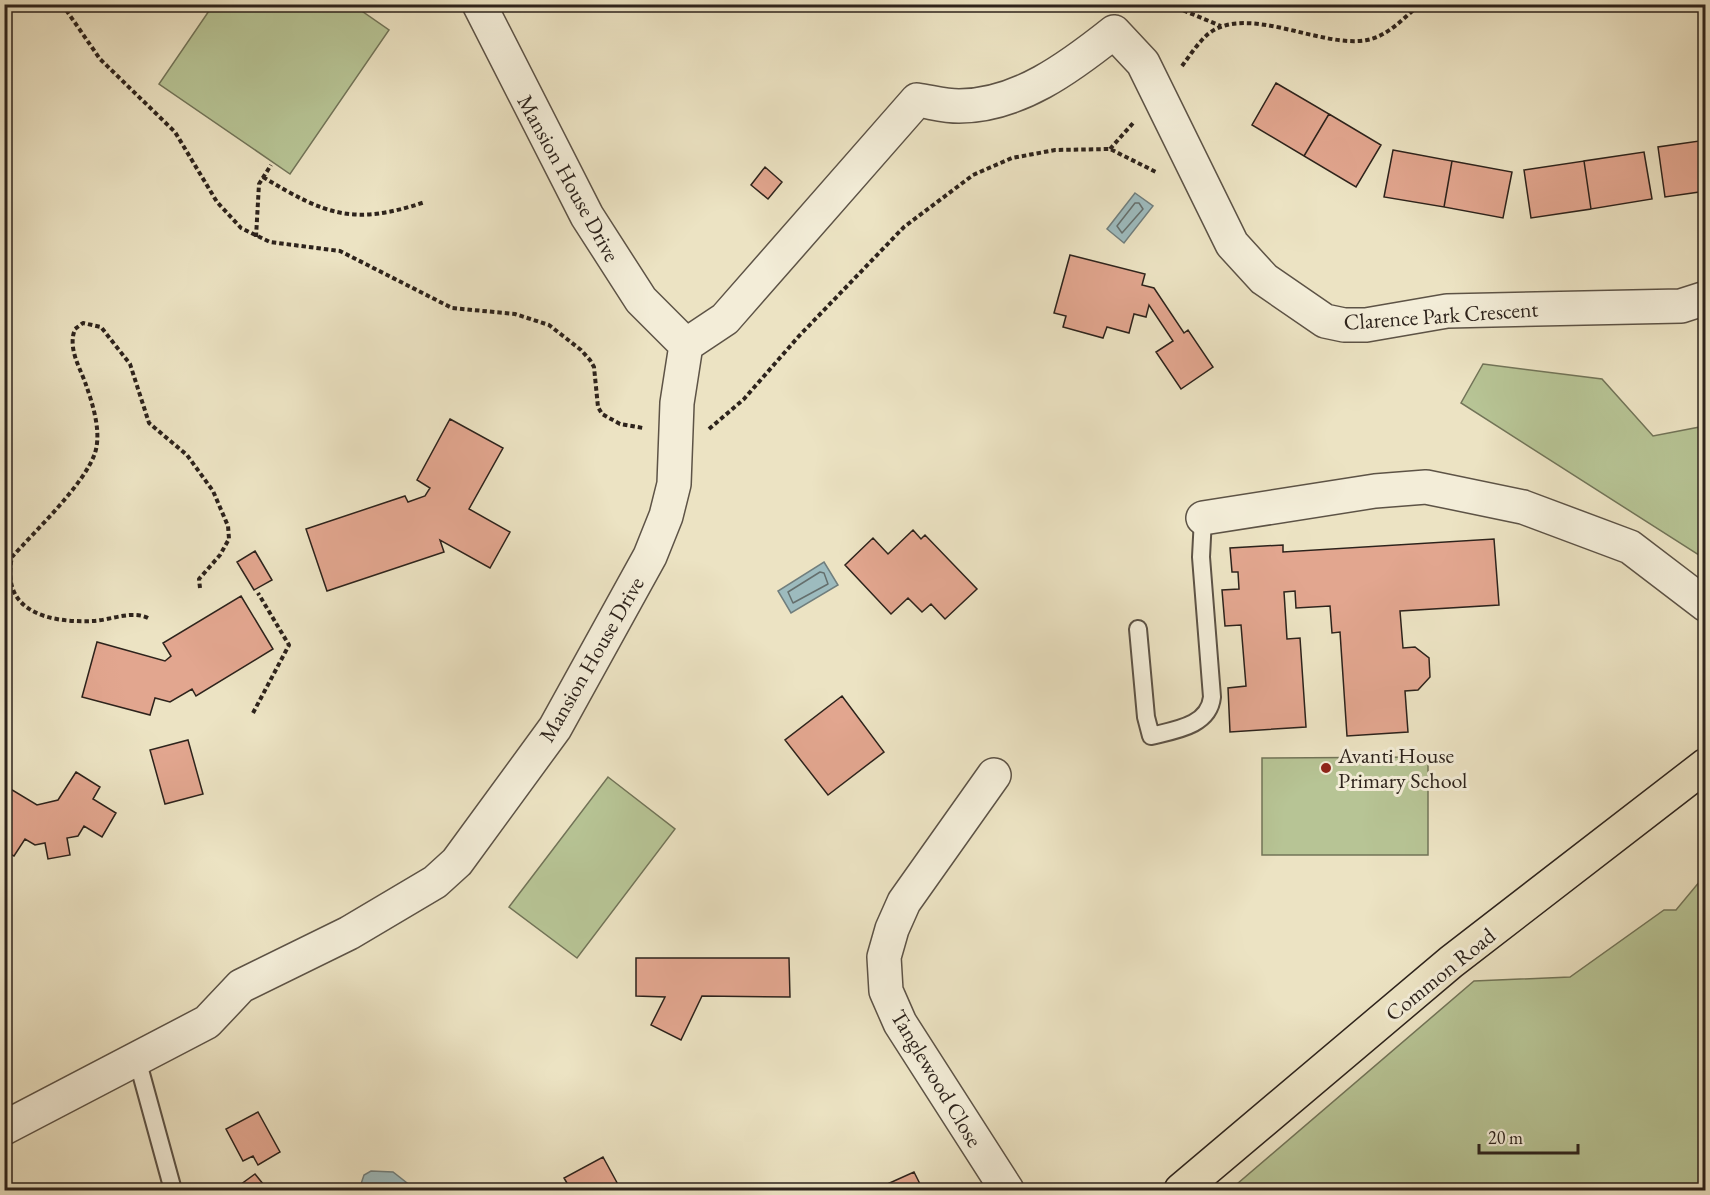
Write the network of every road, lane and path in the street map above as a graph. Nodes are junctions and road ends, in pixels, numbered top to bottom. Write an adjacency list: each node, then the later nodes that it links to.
1 (62, 4): 11 (path)
2 (479, 4): 13 (street, Mansion House Drive)
3 (1139, 4): 5 (path)
4 (1420, 4): 5 (path)
5 (1222, 26): 6 (path)
6 (1159, 97): 9 (street, Clarence Park Crescent); 13 (street, Clarence Park Crescent)
7 (271, 165): 8 (path)
8 (263, 177): 10 (path); 11 (path)
9 (1206, 192): 12 (street, Clarence Park Crescent); 14 (path)
10 (425, 202)
11 (256, 237): 14 (path)
12 (1706, 298)
13 (686, 345): 14 (street, Mansion House Drive)
14 (676, 431): 24 (street, Mansion House Drive)
15 (1203, 518): 18 (street); 20 (lane)
16 (200, 588): 19 (path)
17 (258, 593): 21 (path)
18 (1706, 605)
19 (148, 618)
20 (1138, 629)
21 (253, 713)
22 (1706, 765): 28 (main road, Common Road)
23 (994, 775): 27 (street, Tanglewood Close)
24 (137, 1059): 25 (street, Mansion House Drive); 26 (lane)
25 (4, 1128)
26 (173, 1191)
27 (1007, 1191)
28 (1181, 1191)

